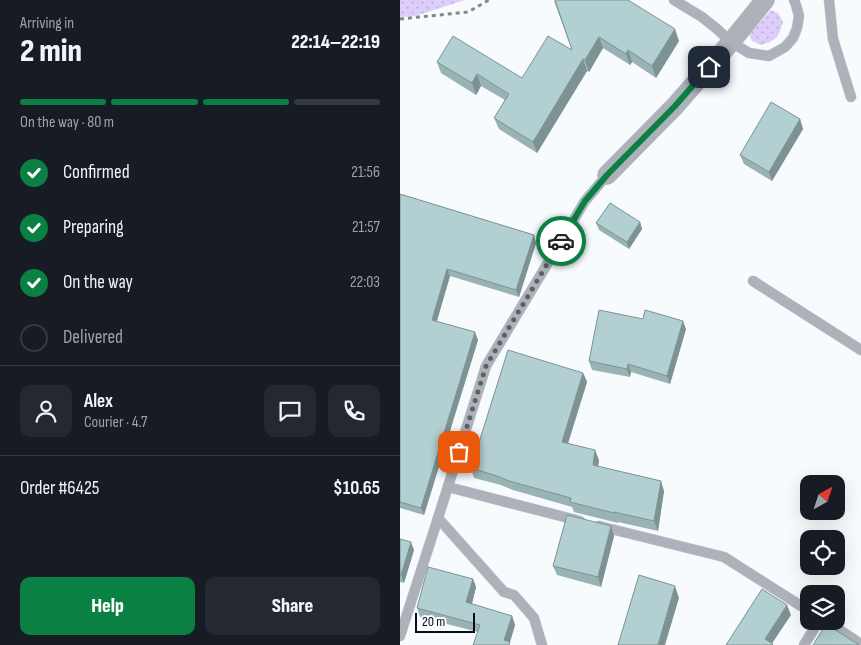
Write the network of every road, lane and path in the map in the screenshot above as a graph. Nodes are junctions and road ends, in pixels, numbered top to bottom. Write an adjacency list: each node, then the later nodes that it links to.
1 (489, 0): 6 (path)
2 (674, 0): 7 (lane)
3 (765, 0): 7 (street)
4 (794, 0): 7 (lane)
5 (830, 0): 8 (lane)
6 (400, 20)
7 (731, 42): 9 (street)
8 (851, 98)
9 (607, 175): 12 (lane)
10 (753, 281): 11 (lane)
11 (861, 350)
12 (448, 487): 13 (lane); 14 (lane)
13 (438, 518): 17 (lane); 19 (lane)
14 (800, 605)
15 (813, 630): 20 (lane)
16 (840, 630): 18 (lane)
17 (400, 636)
18 (861, 644)
19 (542, 645)
20 (804, 645)

